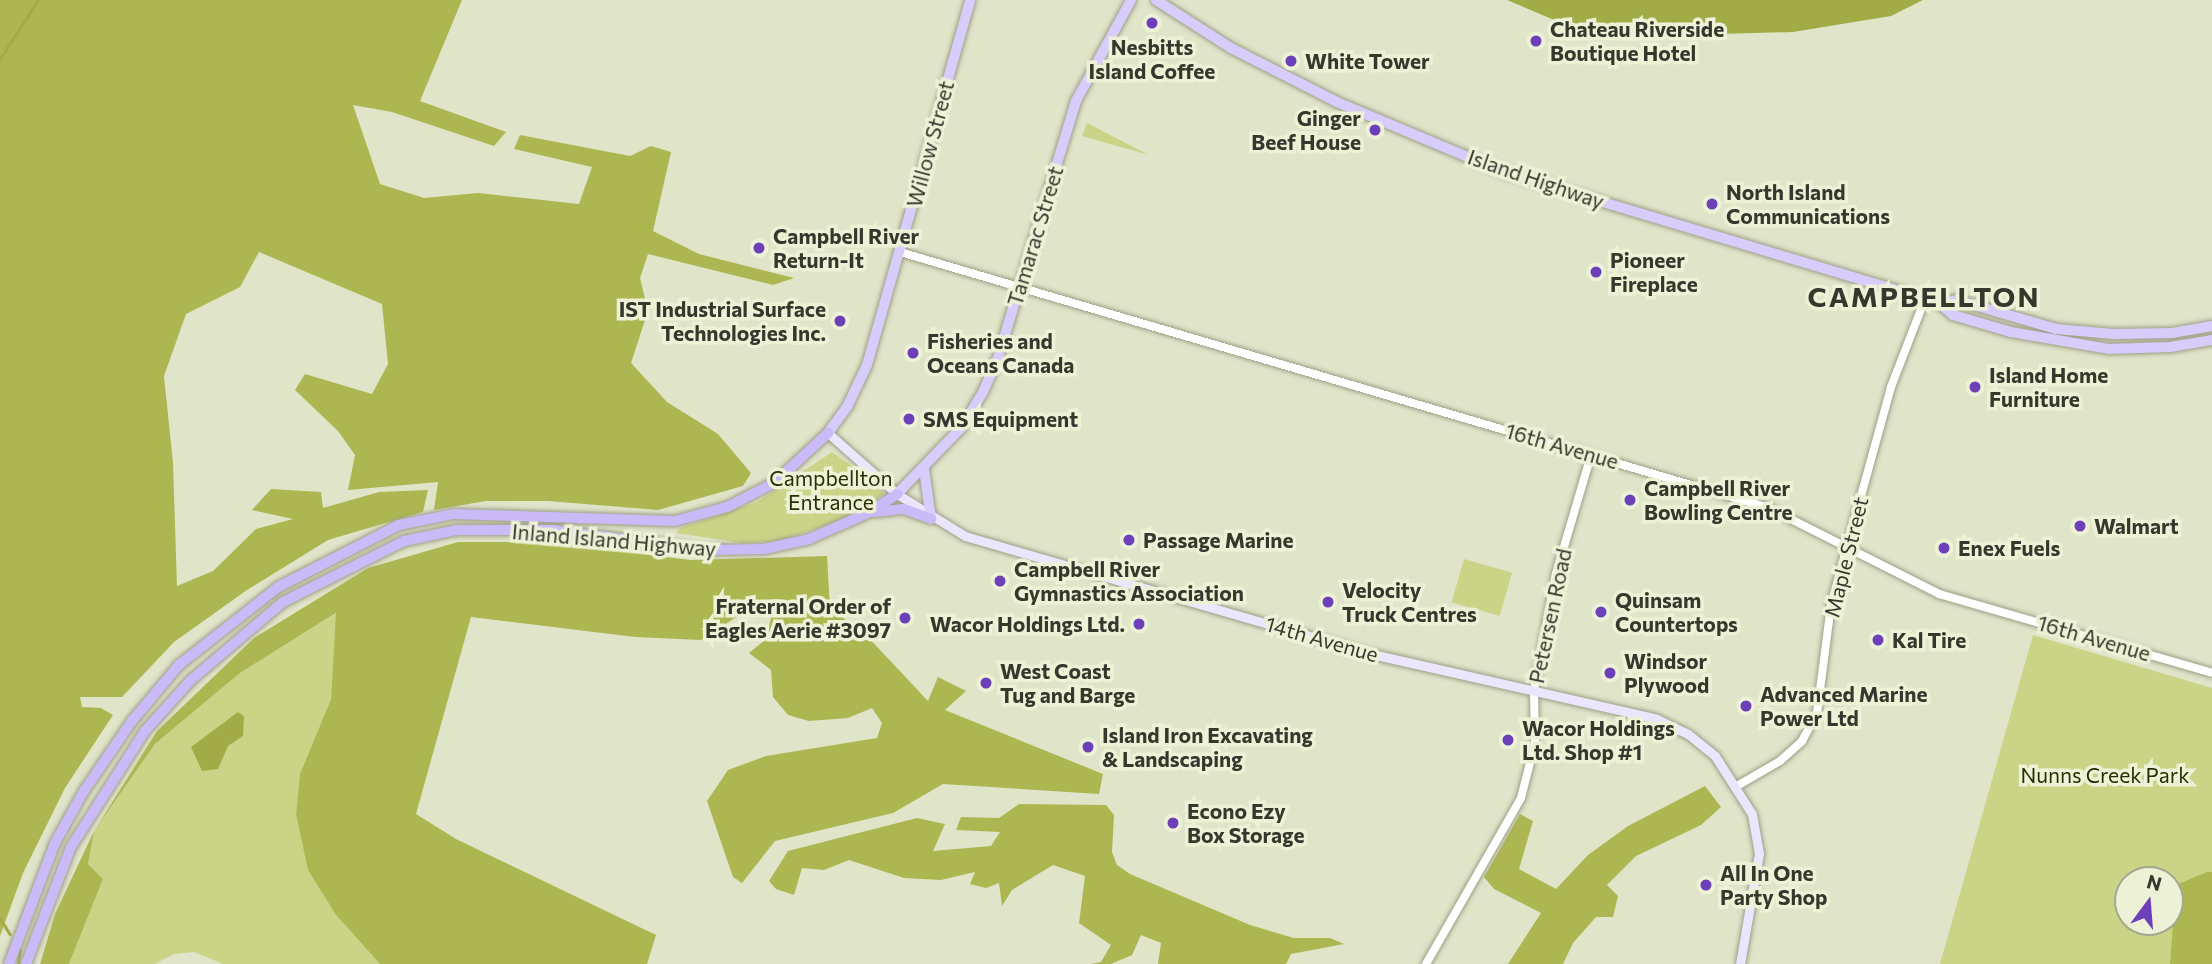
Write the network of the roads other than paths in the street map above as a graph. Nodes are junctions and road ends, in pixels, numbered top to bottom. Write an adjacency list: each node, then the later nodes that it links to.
1 (970, 0): 4 (main road, Willow Street)
2 (1131, 0): 5 (main road, Tamarac Street)
3 (1156, 0): 6 (main road, Island Highway)
4 (900, 252): 5 (street, 16th Avenue); 10 (main road, Willow Street)
5 (1020, 285): 11 (street, 16th Avenue); 12 (main road, Tamarac Street)
6 (1925, 299): 7 (main road, Island Highway); 16 (street, Maple Street)
7 (1939, 303): 8 (main road, Island Highway); 9 (main road, Island Highway)
8 (2212, 326)
9 (2212, 342)
10 (828, 433): 13 (main road); 20 (highway, Inland Island Highway)
11 (1591, 454): 16 (street, 16th Avenue); 18 (street, Petersen Road)
12 (924, 469): 13 (main road, Tamarac Street); 15 (main road)
13 (897, 494): 14 (highway, Inland Island Highway); 15 (main road, 14th Avenue)
14 (868, 513): 15 (highway); 21 (highway, Inland Island Highway)
15 (931, 519): 18 (main road, 14th Avenue)
16 (1847, 547): 17 (street, 16th Avenue); 19 (street, Maple Street)
17 (2212, 673)
18 (1534, 690): 19 (main road, 14th Avenue); 22 (street, Petersen Road)
19 (1737, 786): 23 (main road, 14th Avenue)
20 (9, 964)
21 (26, 964)
22 (1426, 964)
23 (1740, 964)

